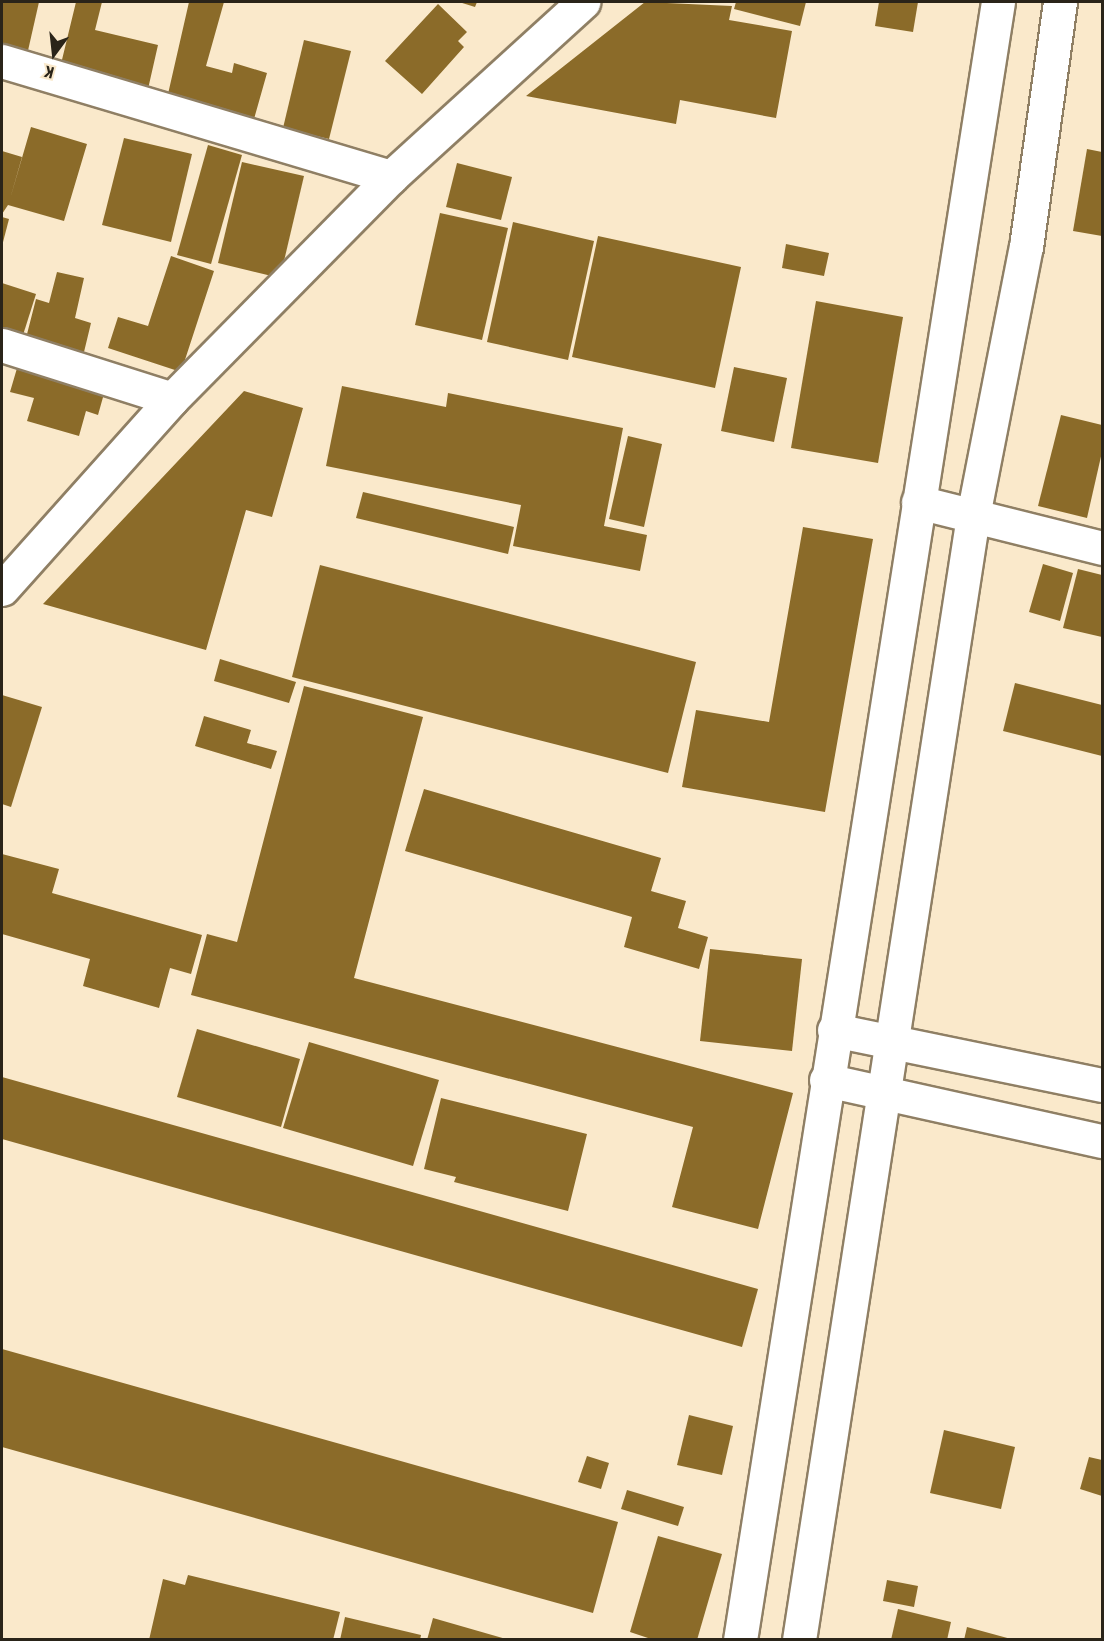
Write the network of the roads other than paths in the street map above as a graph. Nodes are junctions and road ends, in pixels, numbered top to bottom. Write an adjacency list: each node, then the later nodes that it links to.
1 (583, 2): 5 (main road)
2 (998, 2): 8 (main road)
3 (1060, 2): 9 (main road)
4 (2, 61): 5 (main road)
5 (391, 177): 7 (main road)
6 (2, 345): 7 (main road)
7 (172, 399): 11 (main road)
8 (918, 502): 9 (main road); 12 (main road)
9 (973, 516): 10 (main road); 13 (main road)
10 (1102, 548)
11 (2, 589)
12 (834, 1030): 13 (main road); 14 (main road)
13 (892, 1042): 15 (main road); 16 (main road)
14 (826, 1080): 16 (main road); 18 (main road)
15 (1102, 1085)
16 (884, 1094): 17 (main road); 19 (main road)
17 (1102, 1141)
18 (740, 1640)
19 (799, 1640)

